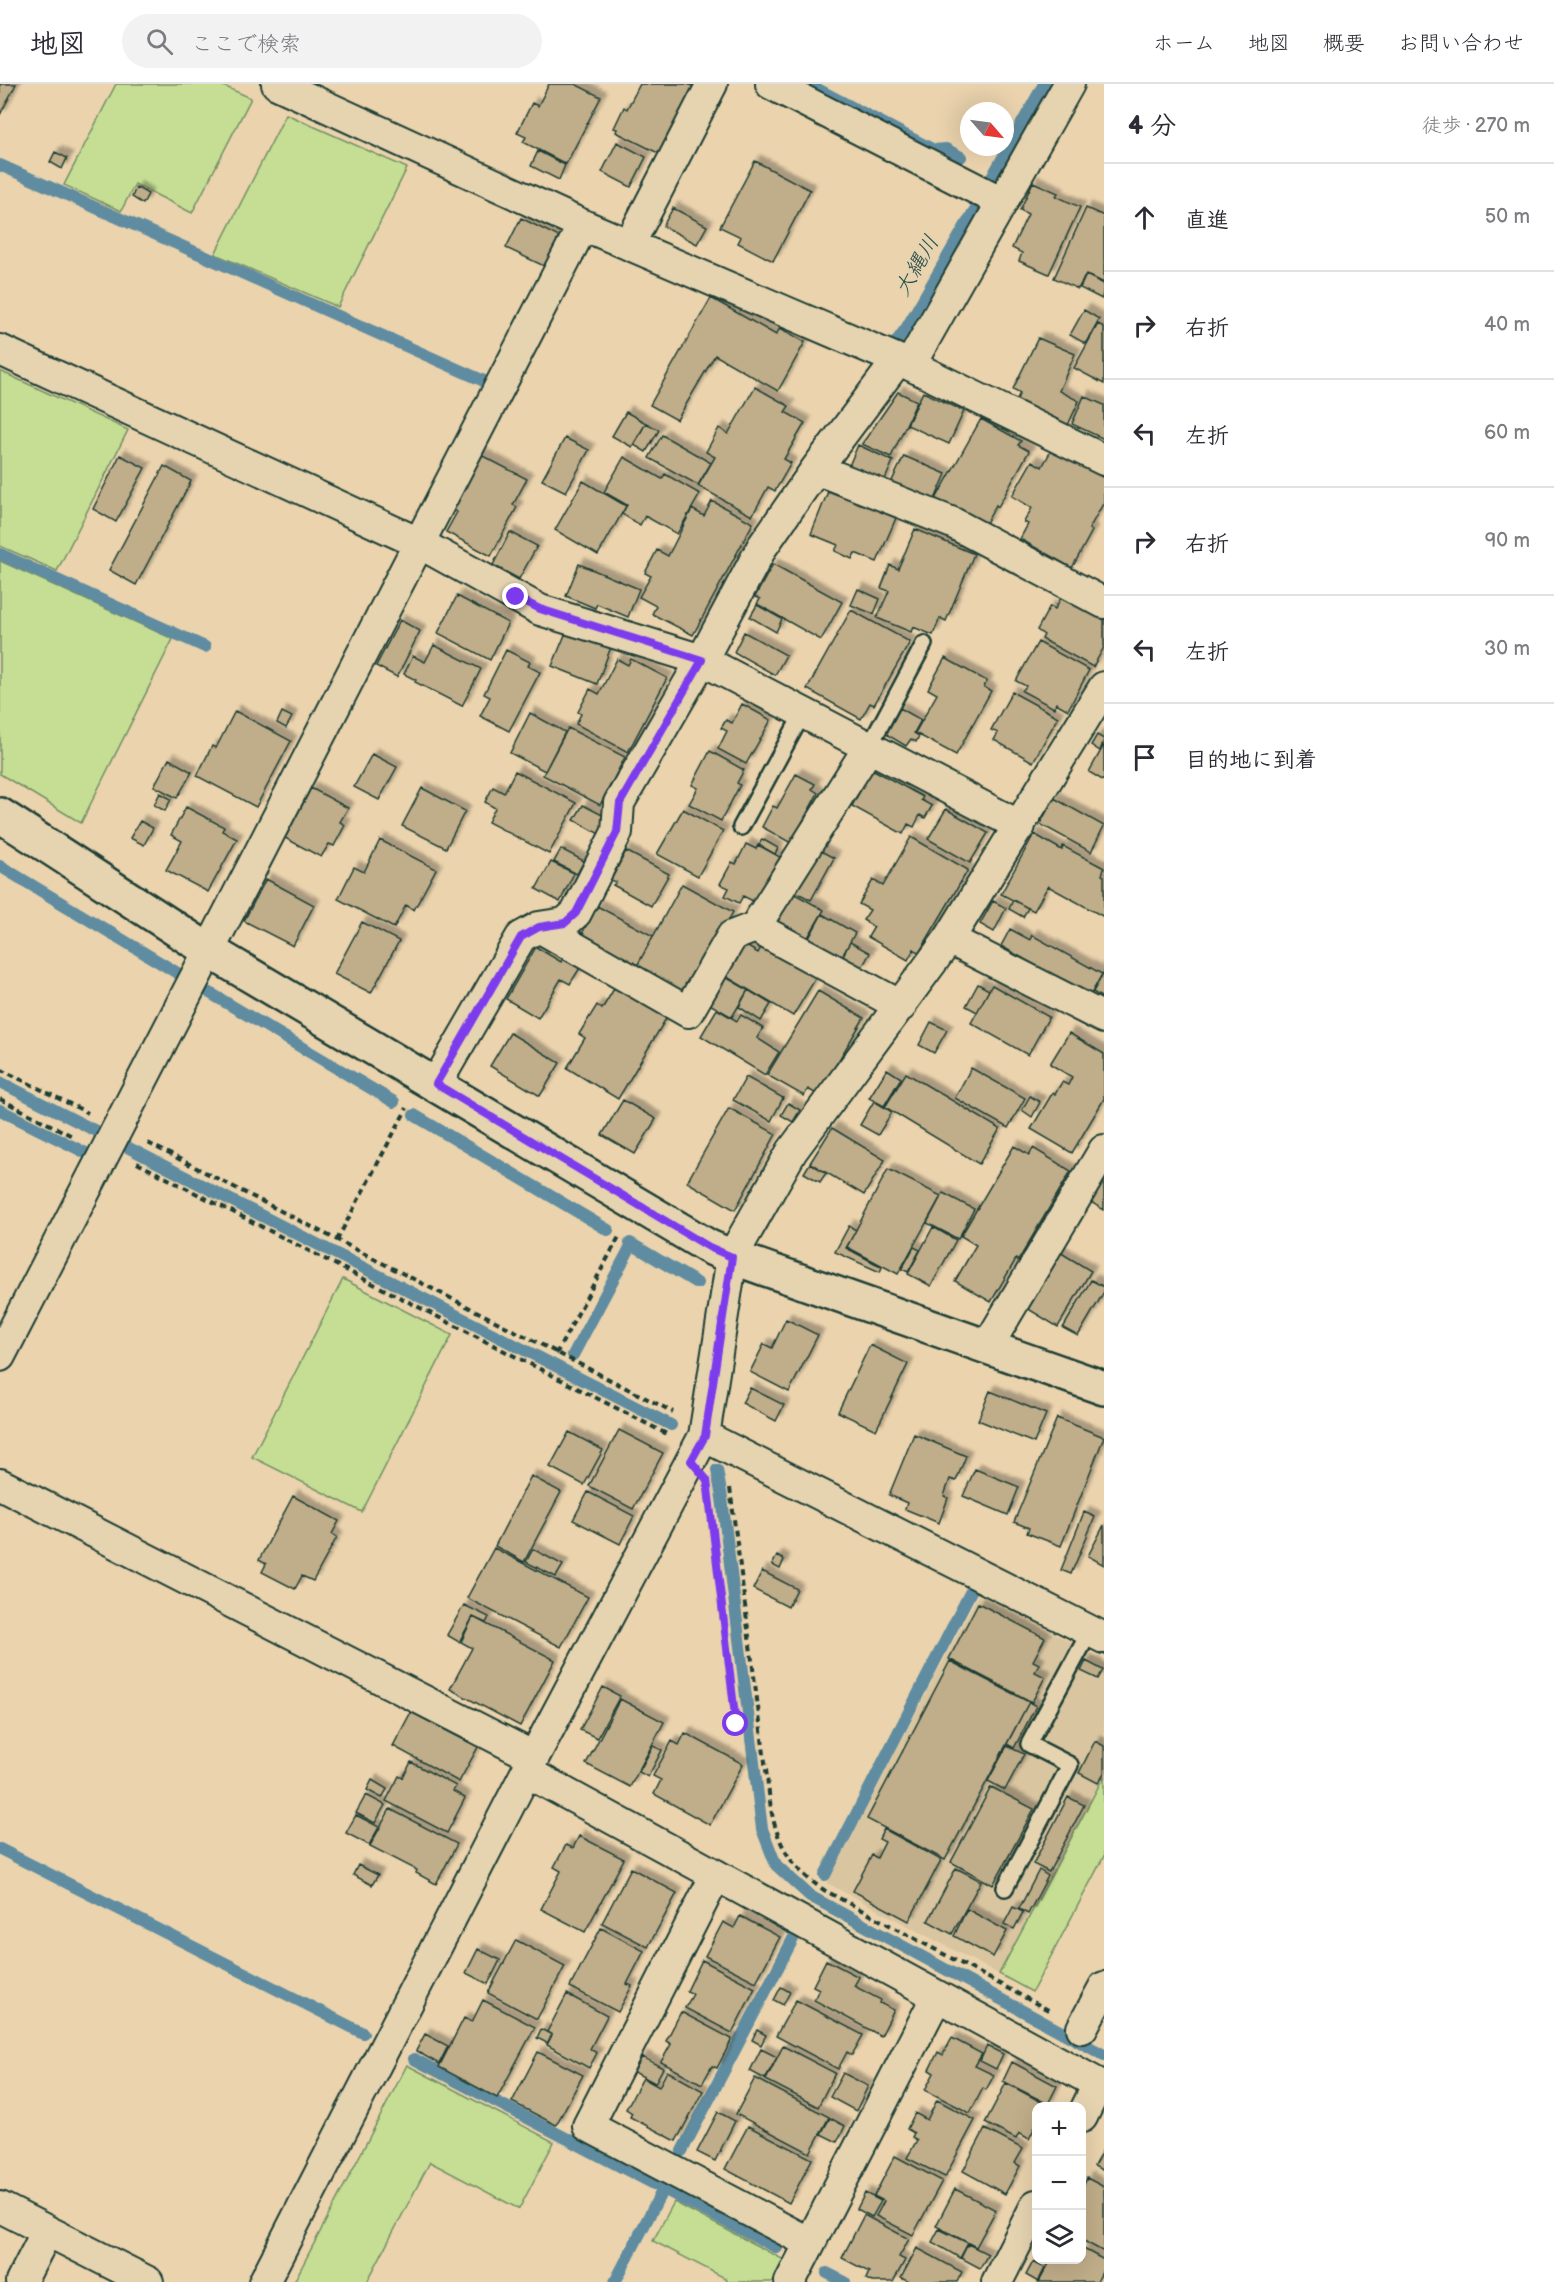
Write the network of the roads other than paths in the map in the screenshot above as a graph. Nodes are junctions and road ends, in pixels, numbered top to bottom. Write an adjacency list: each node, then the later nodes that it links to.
1 (277, 84): 6 (street)
2 (712, 84): 7 (street)
3 (771, 84): 5 (street)
4 (1069, 84): 5 (street)
5 (1002, 202): 9 (street)
6 (583, 225): 7 (street); 12 (street)
7 (629, 245): 9 (street)
8 (0, 350): 12 (street)
9 (904, 363): 10 (street); 11 (street)
10 (1104, 460)
11 (816, 469): 13 (street); 15 (street)
12 (419, 543): 15 (street); 25 (street)
13 (1104, 603)
14 (924, 644): 18 (lane)
15 (702, 660): 17 (street); 22 (street)
16 (1104, 687): 20 (street)
17 (803, 713): 18 (street); 21 (lane)
18 (869, 747): 20 (street); 23 (street)
19 (0, 815): 25 (street)
20 (1020, 825): 24 (street)
21 (741, 827)
22 (539, 927): 23 (street); 28 (street)
23 (755, 927): 26 (street)
24 (949, 939): 26 (street); 27 (street)
25 (208, 950): 28 (street); 32 (street)
26 (901, 1006): 30 (street)
27 (1104, 1018)
28 (430, 1081): 30 (street)
29 (1104, 1150): 31 (street)
30 (732, 1257): 31 (street); 34 (street)
31 (987, 1347): 33 (street)
32 (0, 1356)
33 (1104, 1388)
34 (711, 1439): 36 (street); 37 (street)
35 (0, 1484): 37 (street)
36 (1097, 1634): 39 (lane)
37 (531, 1765): 38 (street); 51 (street)
38 (717, 1875): 41 (street); 48 (street)
39 (1005, 1888)
40 (1104, 1987): 42 (street)
41 (937, 1996): 43 (street); 48 (street)
42 (1082, 2028)
43 (1101, 2086): 44 (street)
44 (1086, 2110)
45 (0, 2207): 47 (street)
46 (1033, 2210): 53 (street)
47 (47, 2231): 49 (street); 50 (street)
48 (810, 2243): 52 (street)
49 (21, 2282)
50 (148, 2282)
51 (264, 2282)
52 (790, 2282)
53 (997, 2282)

